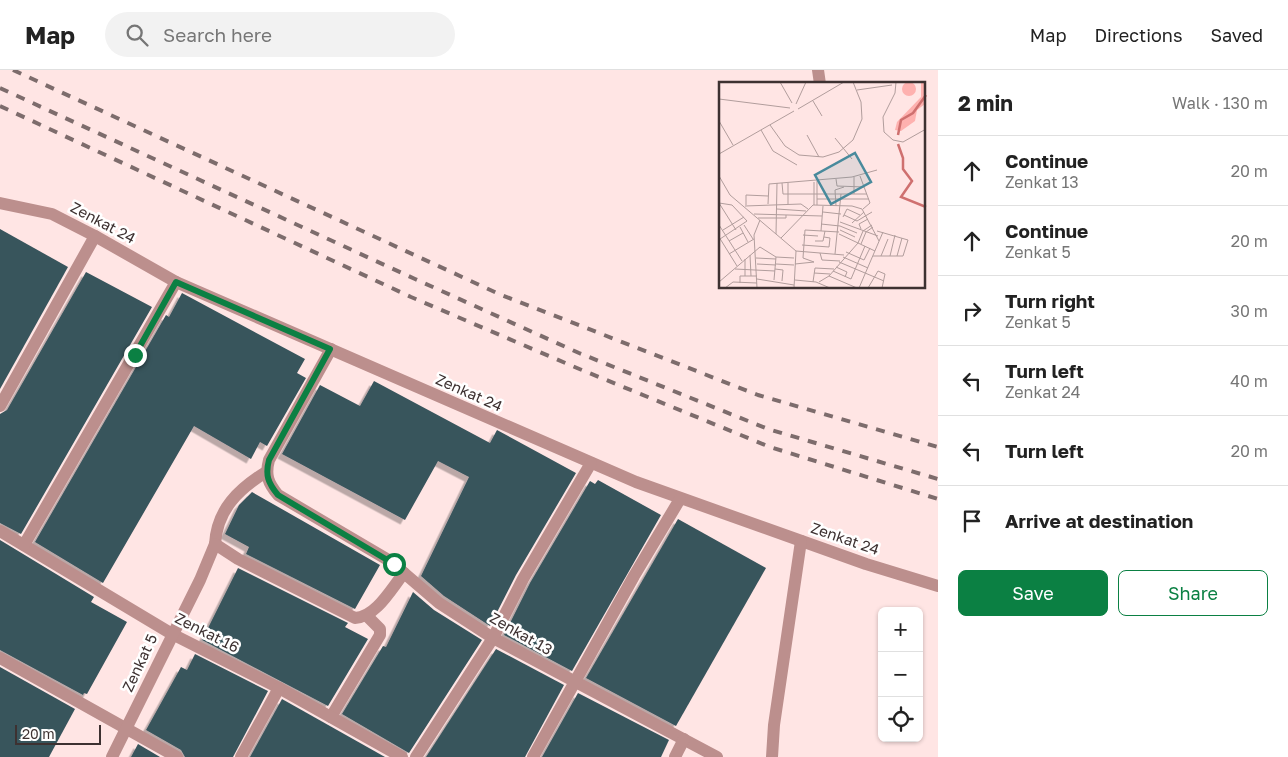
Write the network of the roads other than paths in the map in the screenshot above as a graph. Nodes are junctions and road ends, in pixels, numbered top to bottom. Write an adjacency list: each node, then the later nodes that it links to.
1 (0, 203): 2 (street, Zenkat 24)
2 (95, 236): 3 (street, Zenkat 24); 5 (street)
3 (176, 282): 4 (street, Zenkat 24); 12 (street)
4 (330, 349): 6 (street, Zenkat 24); 7 (street)
5 (0, 406)
6 (590, 463): 8 (street, Zenkat 24); 17 (street)
7 (266, 472): 11 (street, Zenkat 5); 13 (street, Zenkat 13)
8 (680, 499): 10 (street, Zenkat 24); 19 (street)
9 (0, 531): 12 (street, Zenkat 16)
10 (801, 541): 14 (street, Zenkat 24); 32 (street)
11 (215, 544): 15 (street); 16 (street, Zenkat 5)
12 (24, 545): 16 (street, Zenkat 16)
13 (404, 573): 15 (street); 17 (street, Zenkat 13)
14 (938, 586)
15 (367, 616): 21 (street)
16 (172, 634): 20 (street, Zenkat 16); 22 (street, Zenkat 5)
17 (493, 638): 19 (street, Zenkat 13); 28 (street)
18 (0, 658): 22 (street)
19 (575, 683): 23 (street, Zenkat 13); 29 (street)
20 (279, 688): 21 (street, Zenkat 16); 26 (street)
21 (332, 717): 27 (street, Zenkat 16)
22 (127, 730): 24 (street, Zenkat 5); 25 (street)
23 (684, 739): 30 (street); 31 (street, Zenkat 13)
24 (112, 757)
25 (178, 757)
26 (241, 757)
27 (402, 757)
28 (416, 757)
29 (533, 757)
30 (675, 757)
31 (717, 757)
32 (772, 757)

